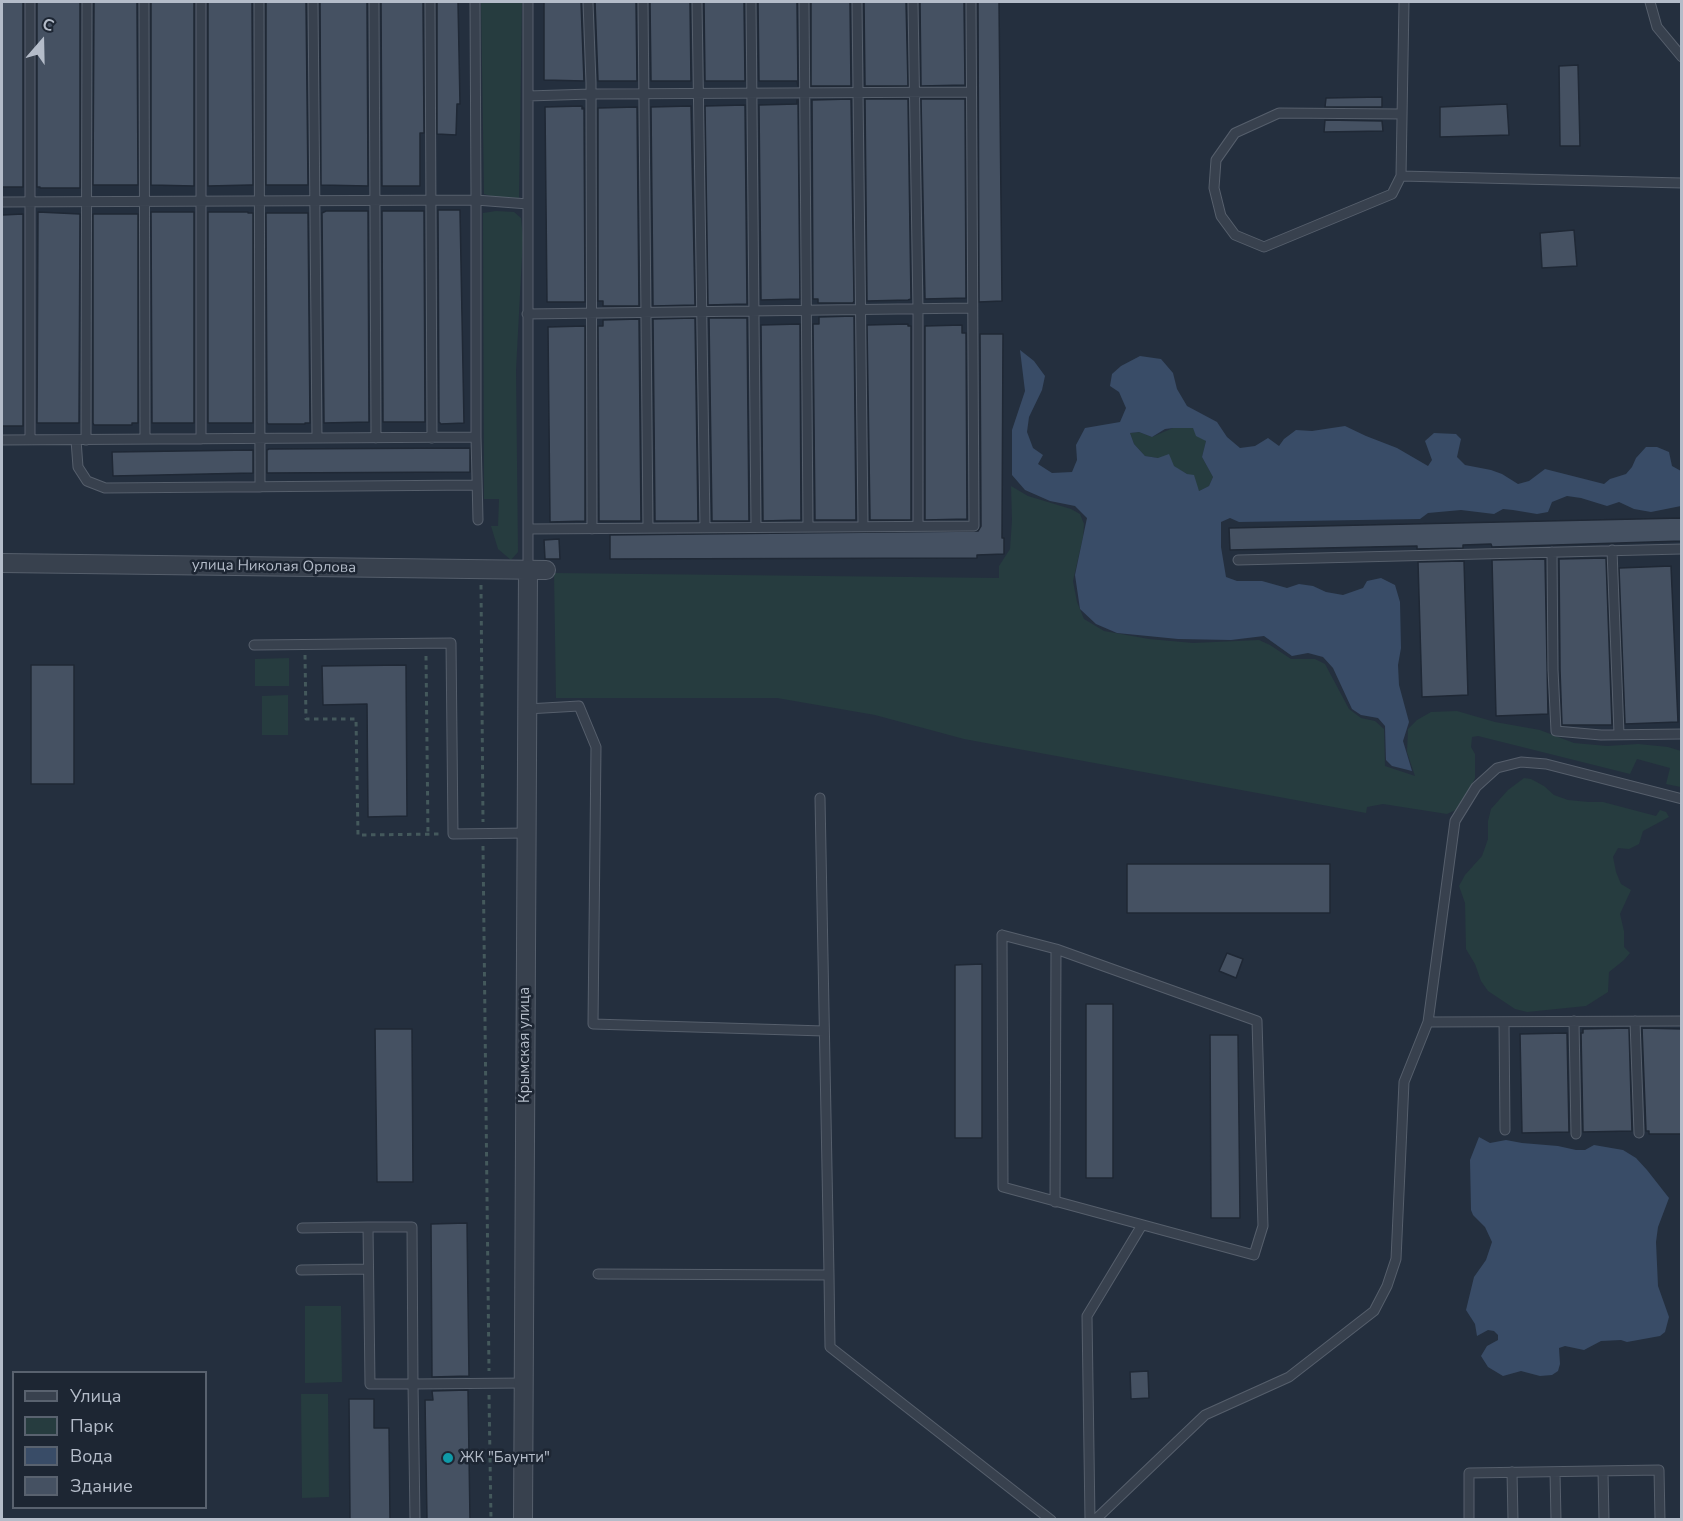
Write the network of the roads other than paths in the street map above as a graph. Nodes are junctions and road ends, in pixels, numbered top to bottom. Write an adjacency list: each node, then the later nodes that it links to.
1 (30, 2): 43 (lane)
2 (87, 2): 38 (lane)
3 (144, 2): 39 (lane)
4 (201, 2): 40 (lane)
5 (259, 2): 41 (lane)
6 (313, 2): 34 (lane)
7 (374, 2): 35 (lane)
8 (430, 2): 36 (lane)
9 (475, 2): 37 (lane)
10 (528, 2): 30 (lane)
11 (588, 2): 26 (lane)
12 (643, 2): 23 (lane)
13 (697, 2): 27 (lane)
14 (751, 2): 28 (lane)
15 (804, 2): 29 (lane)
16 (857, 2): 24 (lane)
17 (913, 2): 25 (lane)
18 (971, 2): 22 (lane)
19 (1404, 2): 31 (lane)
20 (1650, 2): 21 (lane)
21 (1682, 57)
22 (971, 92): 25 (lane); 45 (lane)
23 (645, 93): 26 (lane); 27 (lane); 51 (lane)
24 (859, 93): 25 (lane); 29 (lane); 46 (lane)
25 (915, 93): 47 (lane)
26 (591, 94): 30 (lane); 53 (lane)
27 (699, 94): 28 (lane); 50 (lane)
28 (753, 94): 29 (lane); 48 (lane)
29 (806, 94): 49 (lane)
30 (528, 96): 44 (lane)
31 (1402, 114): 32 (lane); 32 (lane)
32 (1401, 176): 33 (lane)
33 (1682, 183)
34 (314, 200): 35 (lane); 41 (lane); 55 (lane)
35 (374, 200): 36 (lane); 56 (lane)
36 (430, 200): 37 (lane); 57 (lane)
37 (476, 200): 44 (lane); 54 (lane)
38 (86, 201): 39 (lane); 43 (lane); 63 (lane)
39 (144, 201): 40 (lane); 58 (lane)
40 (202, 201): 41 (lane); 59 (lane)
41 (260, 201): 60 (lane)
42 (2, 202): 43 (lane)
43 (29, 202): 62 (lane)
44 (528, 204): 52 (lane)
45 (972, 308): 47 (lane); 68 (lane)
46 (860, 310): 47 (lane); 49 (lane); 67 (lane)
47 (918, 310): 68 (lane)
48 (753, 311): 49 (lane); 50 (lane); 69 (lane)
49 (807, 311): 70 (lane)
50 (702, 312): 51 (lane); 72 (lane)
51 (645, 313): 53 (lane); 71 (lane)
52 (527, 314): 53 (lane); 73 (lane)
53 (591, 314): 74 (lane)
54 (476, 437): 57 (lane); 64 (lane)
55 (317, 438): 56 (lane); 60 (lane)
56 (375, 438): 57 (lane)
57 (432, 438)
58 (145, 439): 59 (lane); 63 (lane)
59 (201, 439): 60 (lane)
60 (259, 439): 65 (lane)
61 (2, 440): 62 (lane)
62 (30, 440): 63 (lane)
63 (81, 440): 65 (lane)
64 (477, 485): 65 (lane); 66 (lane)
65 (260, 487)
66 (478, 520)
67 (863, 526): 68 (lane); 70 (lane)
68 (918, 526)
69 (756, 527): 70 (lane); 72 (lane)
70 (808, 527)
71 (648, 528): 72 (lane); 74 (lane)
72 (705, 528)
73 (528, 529): 74 (lane); 80 (lane)
74 (592, 529)
75 (1682, 549): 76 (lane)
76 (1612, 550): 77 (lane); 83 (lane)
77 (1551, 552): 78 (lane); 83 (lane)
78 (1238, 560)
79 (2, 563): 80 (street, улица Николая Орлова)
80 (537, 570): 82 (street, Крымская улица)
81 (254, 645): 87 (lane)
82 (527, 709): 87 (street, Крымская улица); 94 (lane)
83 (1619, 734): 84 (lane)
84 (1682, 734)
85 (820, 798): 94 (lane)
86 (1682, 798): 92 (lane)
87 (526, 833): 106 (street, Крымская улица)
88 (1056, 949): 98 (lane); 98 (lane); 99 (lane)
89 (1574, 1021): 90 (lane); 93 (lane); 97 (lane)
90 (1635, 1021): 91 (lane); 96 (lane)
91 (1682, 1021)
92 (1428, 1022): 93 (lane); 114 (lane)
93 (1504, 1022): 95 (lane)
94 (824, 1031): 105 (lane)
95 (1506, 1130)
96 (1639, 1133)
97 (1576, 1134)
98 (1055, 1202): 99 (lane)
99 (1142, 1225): 114 (lane)
100 (368, 1227): 101 (lane); 102 (lane); 107 (lane)
101 (302, 1228)
102 (368, 1269): 103 (lane); 107 (lane)
103 (301, 1270)
104 (598, 1274): 105 (lane)
105 (829, 1275): 113 (lane)
106 (524, 1383): 107 (lane); 112 (street, Крымская улица)
107 (413, 1384): 111 (lane)
108 (1512, 1472): 109 (lane); 115 (lane); 116 (lane)
109 (1555, 1472): 110 (lane); 117 (lane)
110 (1603, 1472): 118 (lane); 119 (lane)
111 (415, 1520)
112 (524, 1520)
113 (1051, 1520)
114 (1093, 1520)
115 (1469, 1520)
116 (1513, 1520)
117 (1556, 1520)
118 (1604, 1520)
119 (1660, 1520)

